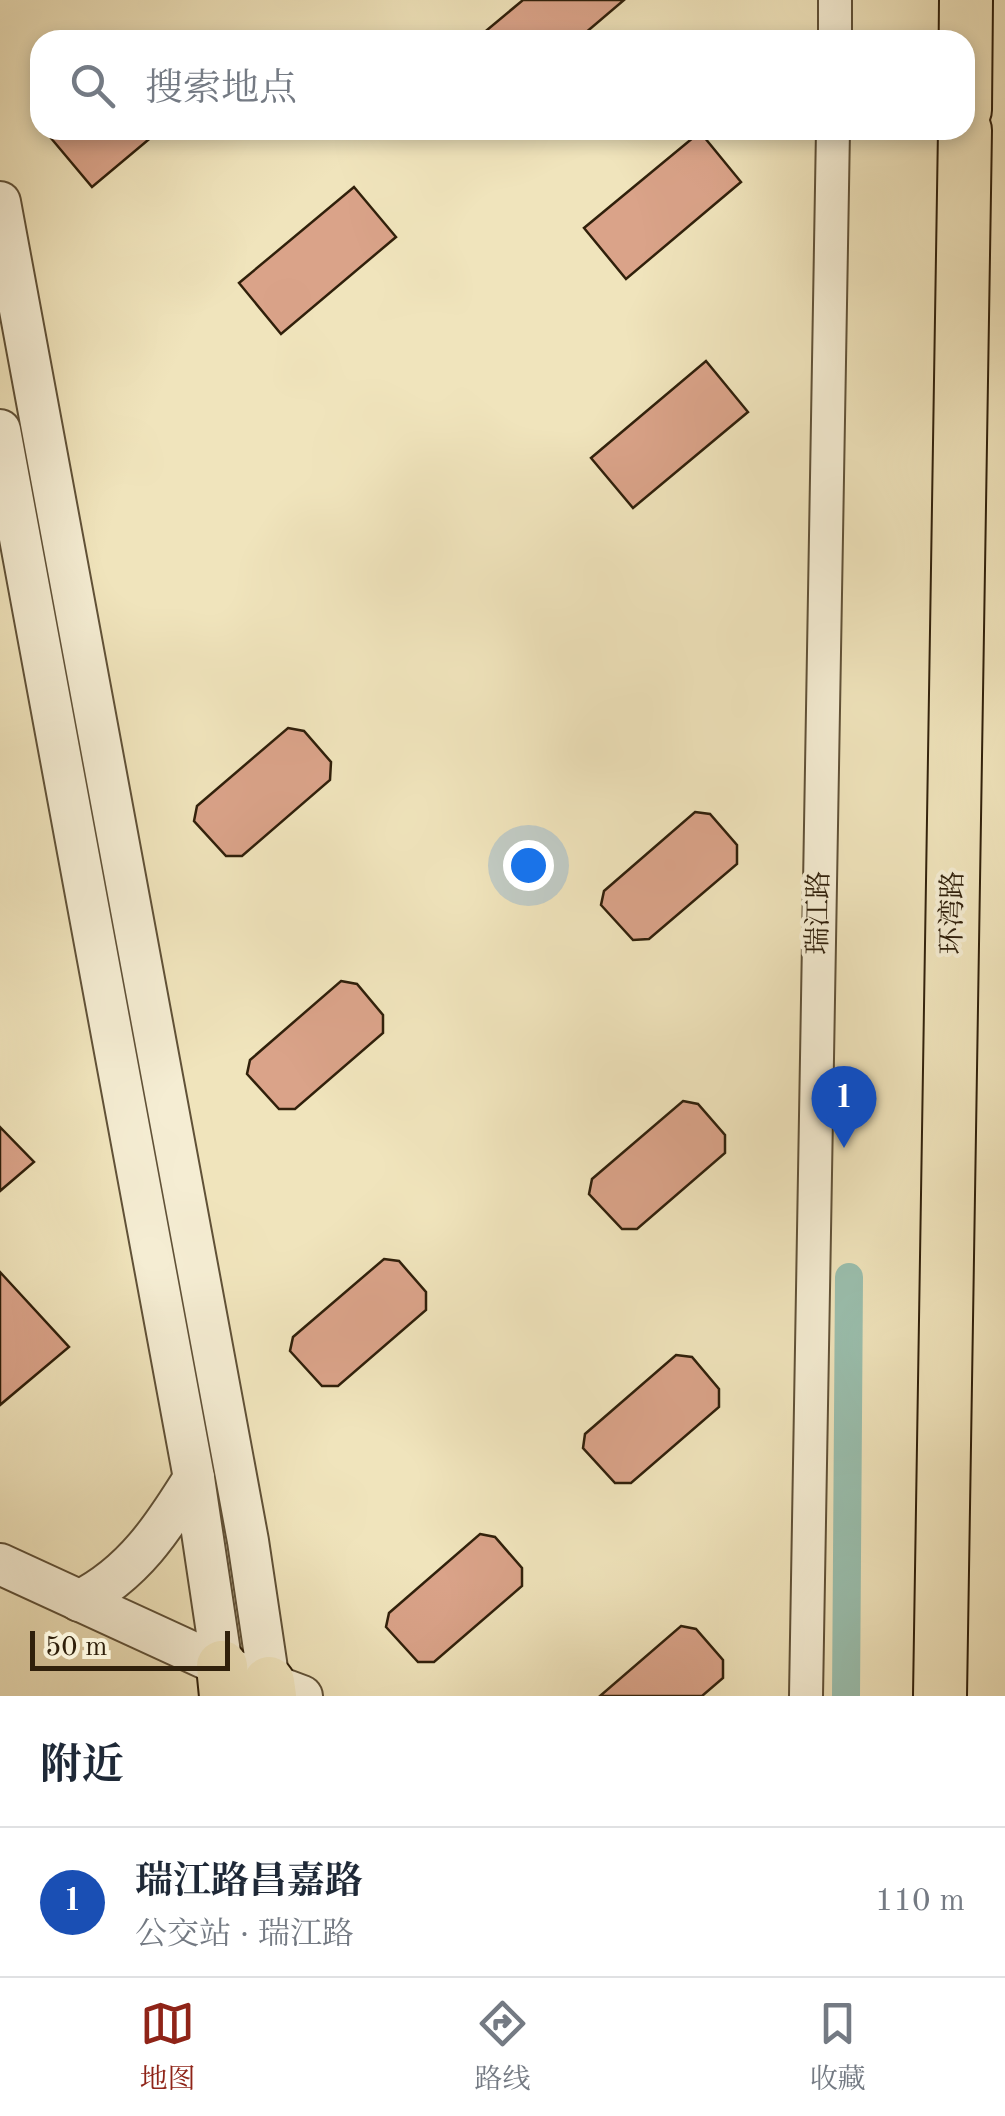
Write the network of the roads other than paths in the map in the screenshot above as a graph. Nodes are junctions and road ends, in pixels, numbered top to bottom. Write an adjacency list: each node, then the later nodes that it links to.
1 (836, 0): 3 (street)
2 (966, 0): 4 (highway)
3 (835, 30)
4 (966, 30)
5 (833, 140): 14 (street, 瑞江路)
6 (965, 140): 15 (highway, 环湾路)
7 (0, 202): 8 (street)
8 (8, 291): 13 (street)
9 (0, 430): 10 (street)
10 (194, 1478): 12 (street); 13 (street)
11 (0, 1564): 12 (street)
12 (79, 1601): 13 (street)
13 (258, 1687)
14 (806, 1696)
15 (940, 1696)

